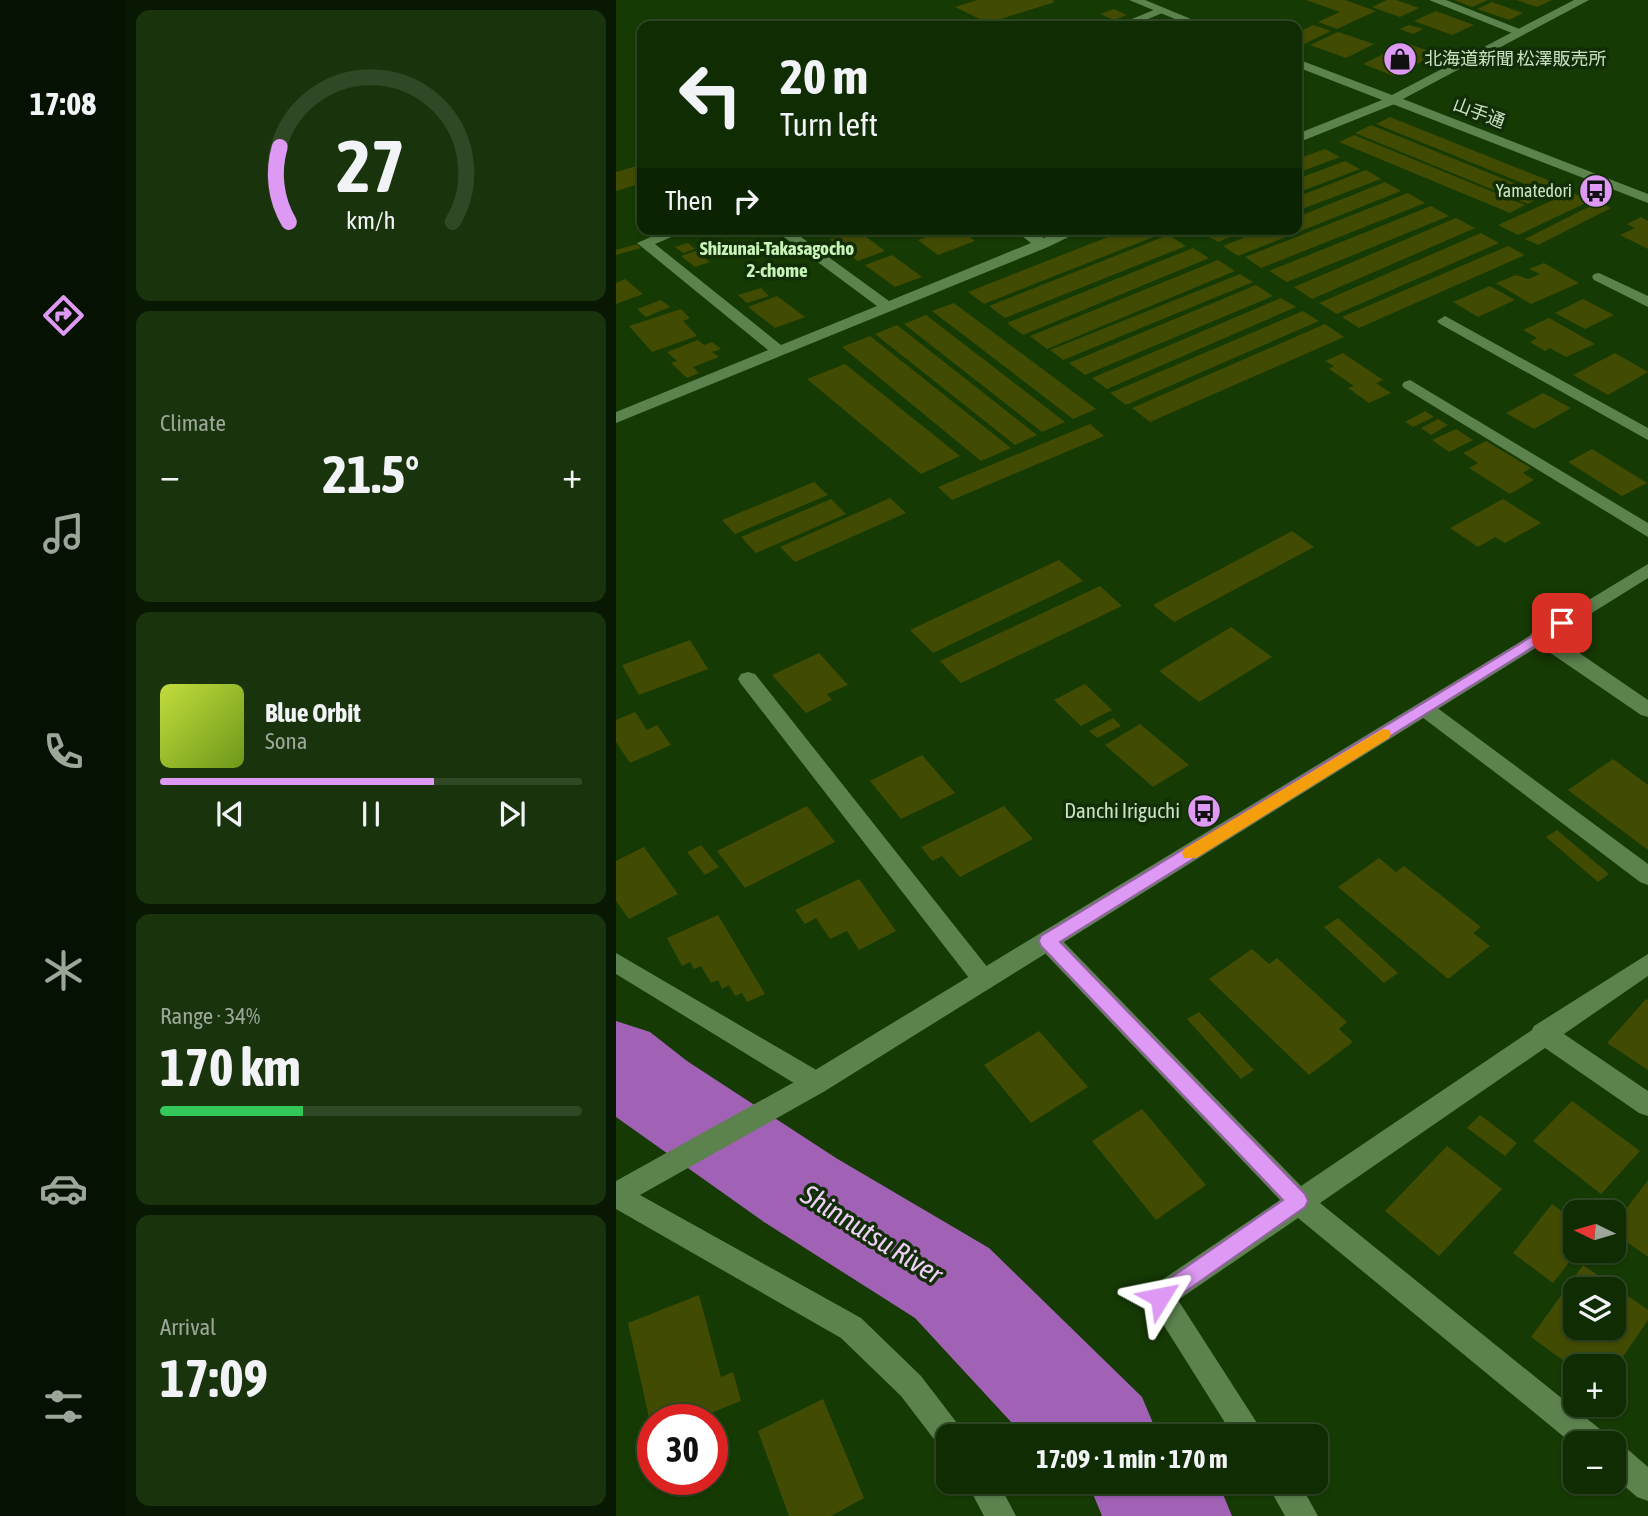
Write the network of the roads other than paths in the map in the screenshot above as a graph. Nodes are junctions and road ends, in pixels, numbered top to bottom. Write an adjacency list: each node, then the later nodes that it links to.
1 (1135, 0): 4 (street)
2 (1435, 0): 7 (street)
3 (1583, 0): 7 (street)
4 (1161, 10): 5 (street); 6 (street)
5 (1134, 21)
6 (1189, 21)
7 (1521, 32): 9 (street)
8 (1302, 65): 9 (street, 山手通)
9 (1392, 100): 10 (street); 11 (street, 山手通)
10 (1302, 137)
11 (1648, 199)
12 (666, 235): 21 (street)
13 (788, 235): 19 (street)
14 (1029, 235): 16 (street)
15 (1064, 235): 16 (street)
16 (1043, 244): 19 (street)
17 (1599, 277): 18 (street)
18 (1648, 302)
19 (887, 306): 21 (street)
20 (1445, 321): 24 (street)
21 (778, 350): 23 (street)
22 (1410, 385): 25 (street)
23 (616, 418)
24 (1648, 435)
25 (1648, 531)
26 (1648, 570): 27 (street)
27 (1540, 636): 29 (street); 30 (street)
28 (748, 680): 35 (street)
29 (1425, 709): 31 (street); 32 (street)
30 (1648, 710)
31 (1648, 876)
32 (1048, 941): 35 (street); 40 (street)
33 (616, 962): 37 (street)
34 (1648, 964): 36 (street)
35 (984, 980): 37 (street)
36 (1544, 1033): 38 (street); 40 (street)
37 (816, 1083): 39 (street)
38 (1648, 1105)
39 (616, 1195): 41 (street)
40 (1298, 1201): 42 (street); 43 (street)
41 (940, 1424)
42 (1243, 1424)
43 (1580, 1431)
44 (1626, 1468): 45 (street)
45 (1648, 1486)
46 (988, 1494): 48 (street)
47 (1289, 1494): 49 (street)
48 (1001, 1516)
49 (1303, 1516)

